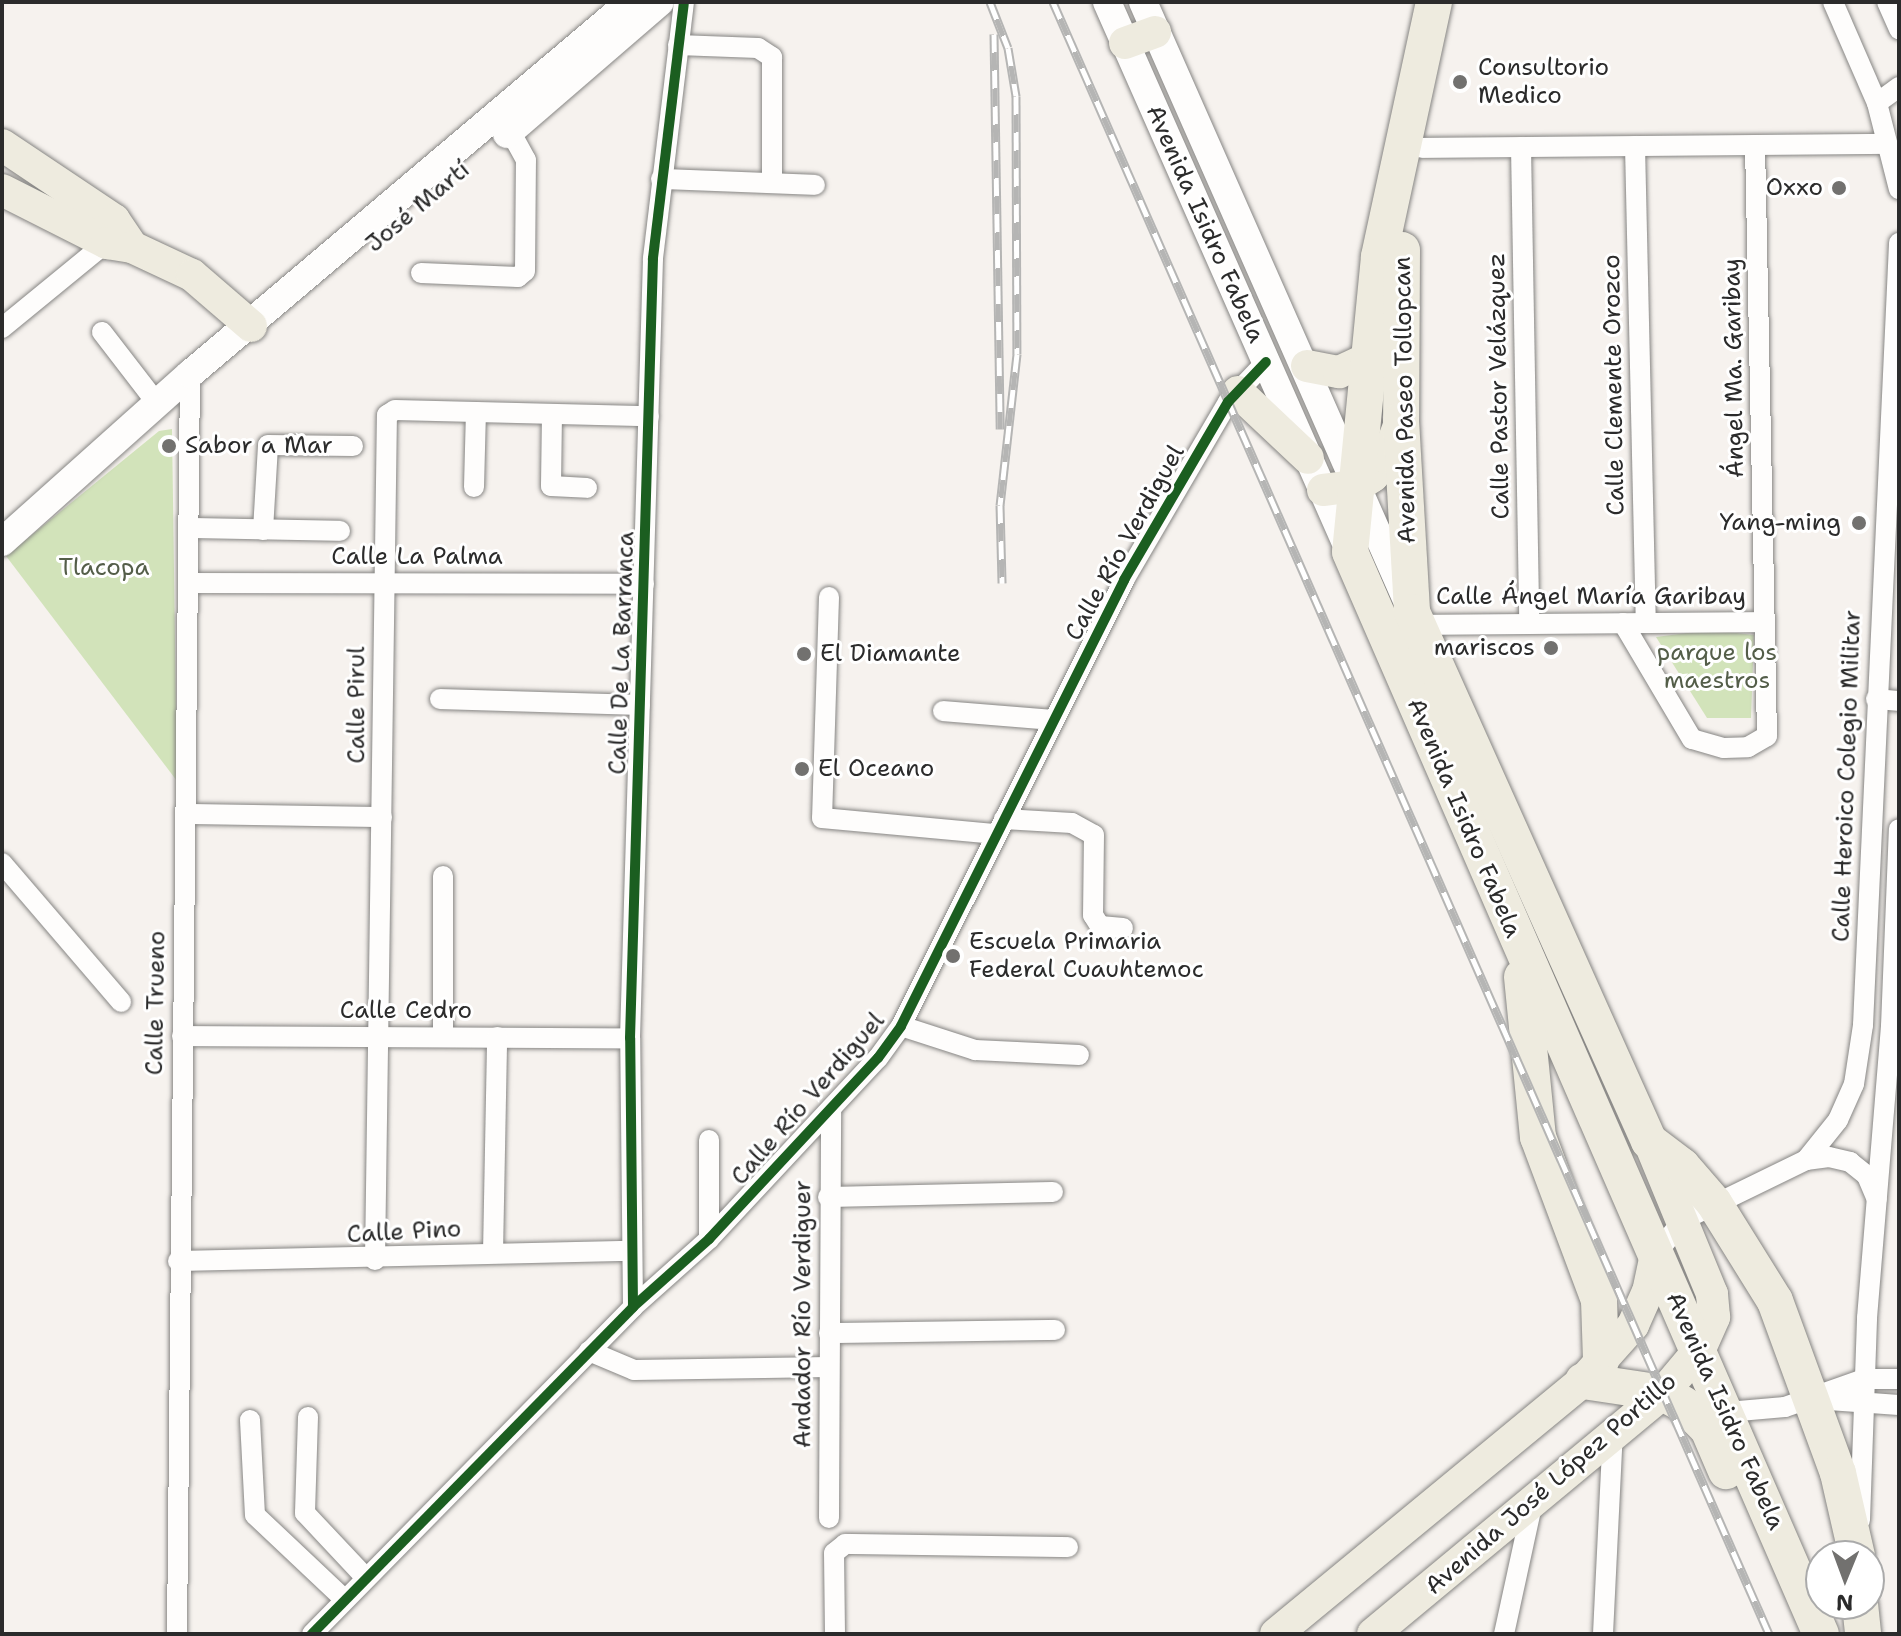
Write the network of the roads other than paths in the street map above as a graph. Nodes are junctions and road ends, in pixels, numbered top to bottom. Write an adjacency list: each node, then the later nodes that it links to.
1 (630, 2): 17 (main road, José Martí)
2 (660, 2): 17 (main road, José Martí)
3 (684, 2): 13 (street, Calle De La Barranca)
4 (1107, 2): 12 (main road, Avenida Isidro Fabela)
5 (1143, 2): 11 (main road, Avenida Isidro Fabela)
6 (1434, 2): 36 (highway, Avenida Paseo Tollopcan)
7 (1455, 2): 23 (highway, Avenida Paseo Tollopcan)
8 (1833, 2): 15 (street)
9 (1887, 2): 10 (street)
10 (1899, 29)
11 (1155, 32): 12 (main road); 38 (main road, Avenida Isidro Fabela)
12 (1125, 43): 37 (main road, Avenida Isidro Fabela)
13 (678, 45): 24 (street, Calle De La Barranca); 25 (street)
14 (1899, 87): 15 (street)
15 (1877, 103): 16 (street); 18 (street)
16 (1899, 117)
17 (506, 123): 31 (street); 32 (main road, José Martí); 40 (main road, José Martí)
18 (1887, 144): 20 (street); 27 (street)
19 (2, 145): 29 (main road)
20 (1755, 145): 21 (street); 60 (street, Ángel Ma. Garibay)
21 (1635, 146): 22 (street); 62 (street, Calle Clemente Orozco)
22 (1521, 147): 23 (street); 63 (street, Calle Pastor Velázquez)
23 (1422, 148): 44 (highway, Avenida Paseo Tollopcan)
24 (661, 179): 25 (street); 43 (street, Calle De La Barranca)
25 (772, 183): 26 (street)
26 (815, 185)
27 (1899, 189)
28 (2, 190): 29 (main road)
29 (120, 239): 32 (main road); 33 (street)
30 (1899, 243): 35 (street, Calle Heroico Colegio Militar)
31 (421, 273)
32 (251, 326): 40 (main road, José Martí)
33 (2, 328)
34 (102, 332): 40 (street)
35 (1896, 352): 65 (street, Calle Heroico Colegio Militar)
36 (1369, 358): 38 (main road); 49 (highway, Avenida Paseo Tollopcan)
37 (1266, 362): 39 (street, Calle Río Verdiguel); 46 (main road, Avenida Isidro Fabela)
38 (1307, 366): 49 (main road, Avenida Isidro Fabela)
39 (1238, 392): 46 (main road); 69 (street, Calle Río Verdiguel)
40 (177, 393): 50 (street, Calle Trueno); 53 (main road, José Martí)
41 (476, 412): 42 (street, Calle Pirul); 47 (street); 56 (street, Calle Pirul)
42 (552, 414): 43 (street, Calle Pirul); 48 (street)
43 (649, 416): 57 (street, Calle De La Barranca)
44 (1401, 420): 49 (main road); 59 (highway, Avenida Paseo Tollopcan)
45 (353, 446): 51 (street)
46 (1308, 458): 49 (main road, Avenida Isidro Fabela)
47 (474, 487)
48 (587, 488)
49 (1341, 488): 54 (highway, Avenida Paseo Tollopcan); 59 (main road, Avenida Isidro Fabela)
50 (190, 528): 51 (street); 55 (street, Calle Trueno)
51 (263, 530): 52 (street)
52 (340, 531)
53 (2, 542)
54 (1350, 552): 77 (highway, Avenida Isidro Fabela)
55 (189, 583): 56 (street, Calle La Palma); 70 (street, Calle Trueno)
56 (383, 583): 57 (street, Calle La Palma); 71 (street, Calle Pirul)
57 (644, 584): 67 (street, Calle De La Barranca)
58 (829, 597): 72 (street)
59 (1414, 618): 63 (street, Calle Ángel María Garibay); 92 (highway, Avenida Isidro Fabela)
60 (1765, 622): 61 (street, Ángel Ma. Garibay); 62 (street, Calle Ángel María Garibay)
61 (1623, 623): 62 (street, Calle Ángel María Garibay); 63 (street, Calle Ángel María Garibay)
62 (1646, 623)
63 (1529, 624)
64 (440, 699): 67 (street)
65 (1876, 699): 66 (street); 88 (street, Calle Heroico Colegio Militar)
66 (1899, 701)
67 (640, 705): 84 (street, Calle De La Barranca)
68 (943, 711): 69 (street)
69 (1053, 720): 72 (street, Calle Río Verdiguel)
70 (186, 814): 71 (street); 80 (street, Calle Trueno)
71 (382, 817): 83 (street, Calle Pirul)
72 (1000, 826): 76 (street); 79 (street, Calle Río Verdiguel)
73 (1899, 829): 91 (street)
74 (2, 863): 78 (street)
75 (443, 876): 81 (street)
76 (1123, 928)
77 (1519, 947): 96 (highway, Avenida Isidro Fabela); 105 (highway)
78 (121, 1002)
79 (901, 1026): 85 (street); 86 (street, Calle Río Verdiguel)
80 (182, 1036): 83 (street, Calle Cedro); 98 (street, Calle Trueno)
81 (443, 1037): 82 (street, Calle Cedro); 83 (street, Calle Cedro)
82 (497, 1037): 84 (street, Calle Cedro); 95 (street)
83 (381, 1038): 97 (street, Calle Pirul)
84 (630, 1038): 94 (street, Calle De La Barranca)
85 (1079, 1055)
86 (831, 1109): 90 (street, Andador Río Verdiguer); 93 (street, Calle Río Verdiguel)
87 (709, 1140): 93 (street)
88 (1806, 1160): 91 (street); 92 (street, Calle Heroico Colegio Militar)
89 (1053, 1192): 90 (street)
90 (828, 1197): 101 (street, Andador Río Verdiguer)
91 (1877, 1199): 106 (street)
92 (1699, 1212): 96 (street); 102 (main road, Avenida José López Portillo); 108 (highway, Avenida Isidro Fabela)
93 (709, 1239): 99 (street, Calle Río Verdiguel)
94 (632, 1251): 95 (street, Calle Pino); 99 (street, Calle De La Barranca)
95 (493, 1253): 97 (street, Calle Pino)
96 (1656, 1254): 102 (highway, Avenida Isidro Fabela); 105 (main road)
97 (375, 1260): 98 (street, Calle Pino)
98 (178, 1261): 122 (street, Calle Trueno)
99 (633, 1307): 103 (street, Calle Río Verdiguel)
100 (1055, 1330): 101 (street)
101 (829, 1333): 104 (street, Andador Río Verdiguer)
102 (1700, 1349): 111 (highway, Avenida Isidro Fabela); 111 (main road, Avenida José López Portillo)
103 (589, 1351): 104 (street); 120 (street, Calle Río Verdiguel)
104 (829, 1367): 116 (street, Andador Río Verdiguer)
105 (1592, 1371): 111 (highway); 125 (main road)
106 (1864, 1379): 107 (street); 108 (street); 109 (street)
107 (1899, 1379)
108 (1812, 1398): 109 (street); 111 (street); 117 (highway, Avenida Isidro Fabela)
109 (1863, 1404): 110 (street); 118 (street)
110 (1899, 1405)
111 (1694, 1406): 114 (main road, Avenida José López Portillo); 129 (highway); 130 (highway, Avenida Isidro Fabela)
112 (308, 1417): 120 (street)
113 (250, 1420): 121 (street)
114 (1623, 1424): 115 (main road, Avenida José López Portillo); 128 (street)
115 (1532, 1506): 126 (main road, Avenida José López Portillo); 127 (street)
116 (829, 1518)
117 (1853, 1540)
118 (1858, 1540)
119 (1068, 1547): 124 (street)
120 (366, 1578): 121 (street, Calle Río Verdiguel)
121 (344, 1599): 123 (street, Calle Río Verdiguel)
122 (177, 1634)
123 (312, 1634)
124 (835, 1634)
125 (1276, 1634)
126 (1373, 1634)
127 (1504, 1634)
128 (1603, 1634)
129 (1796, 1634)
130 (1821, 1634)

